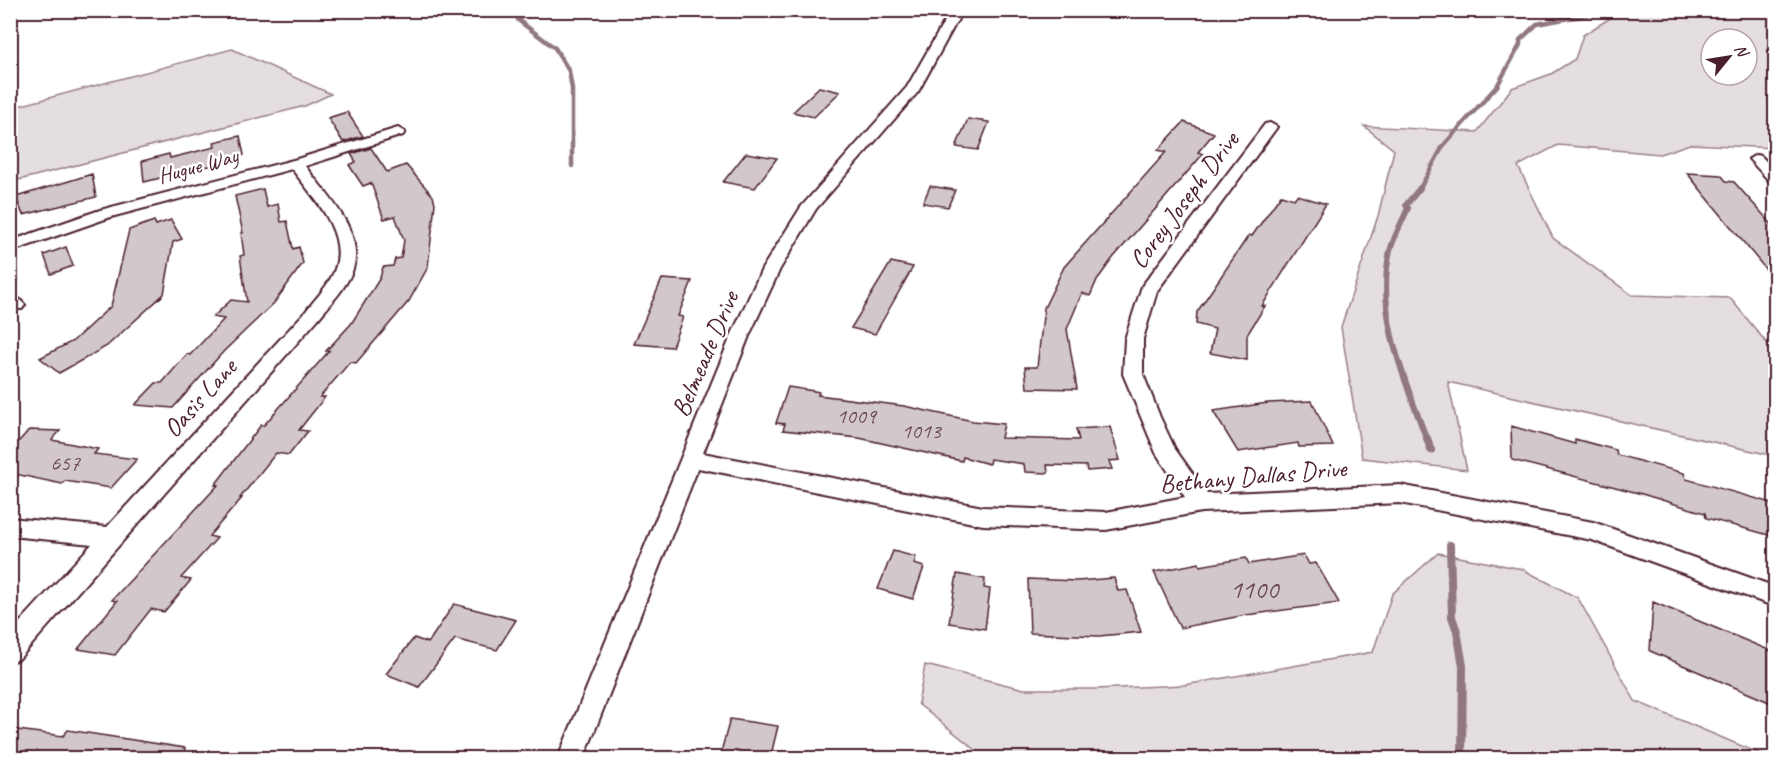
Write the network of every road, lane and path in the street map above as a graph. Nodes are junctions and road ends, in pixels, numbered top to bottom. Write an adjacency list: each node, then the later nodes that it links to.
1 (957, 10): 8 (street, Belmeade Drive)
2 (1270, 127): 9 (street, Corey Joseph Drive)
3 (398, 132): 5 (street, Hugue Way)
4 (1756, 159): 6 (street)
5 (295, 163): 7 (street, Hugue Way); 11 (street, Oasis Lane)
6 (1776, 180)
7 (10, 247)
8 (691, 459): 9 (street, Bethany Dallas Drive); 14 (street, Belmeade Drive)
9 (1201, 503): 12 (street, Bethany Dallas Drive)
10 (10, 527): 11 (street)
11 (110, 537): 13 (street, Oasis Lane)
12 (1776, 597)
13 (10, 651)
14 (571, 759)

